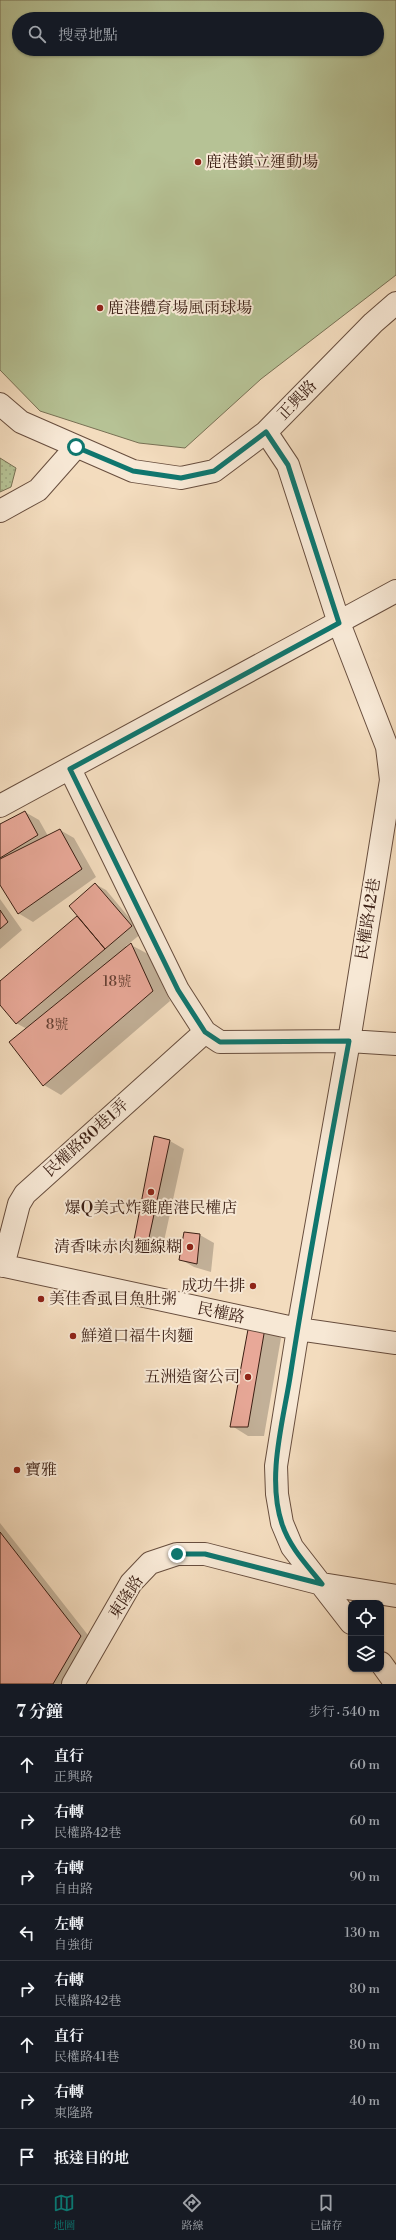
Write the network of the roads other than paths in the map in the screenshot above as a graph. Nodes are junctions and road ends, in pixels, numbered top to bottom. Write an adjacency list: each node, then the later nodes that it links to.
1 (396, 303): 3 (street, 正興路)
2 (0, 404): 4 (street, 正興路)
3 (266, 432): 4 (street, 正興路); 7 (street, 民權路42巷)
4 (76, 447): 5 (street)
5 (0, 511)
6 (396, 591): 7 (street)
7 (339, 623): 8 (street); 11 (street, 民權路42巷)
8 (70, 769): 9 (street); 10 (street)
9 (0, 806)
10 (205, 1032): 11 (street); 13 (street, 民權路80巷1弄)
11 (349, 1041): 12 (street); 14 (street, 民權路42巷)
12 (396, 1044)
13 (1, 1266): 14 (street, 民權路)
14 (298, 1329): 15 (street, 民權路); 16 (street, 民權路42巷)
15 (396, 1343)
16 (322, 1584): 17 (street, 東隆路); 18 (street, 民權路42巷); 20 (street, 東隆路)
17 (396, 1596)
18 (348, 1618)
19 (384, 1667): 21 (street)
20 (73, 1684)
21 (396, 1684)

